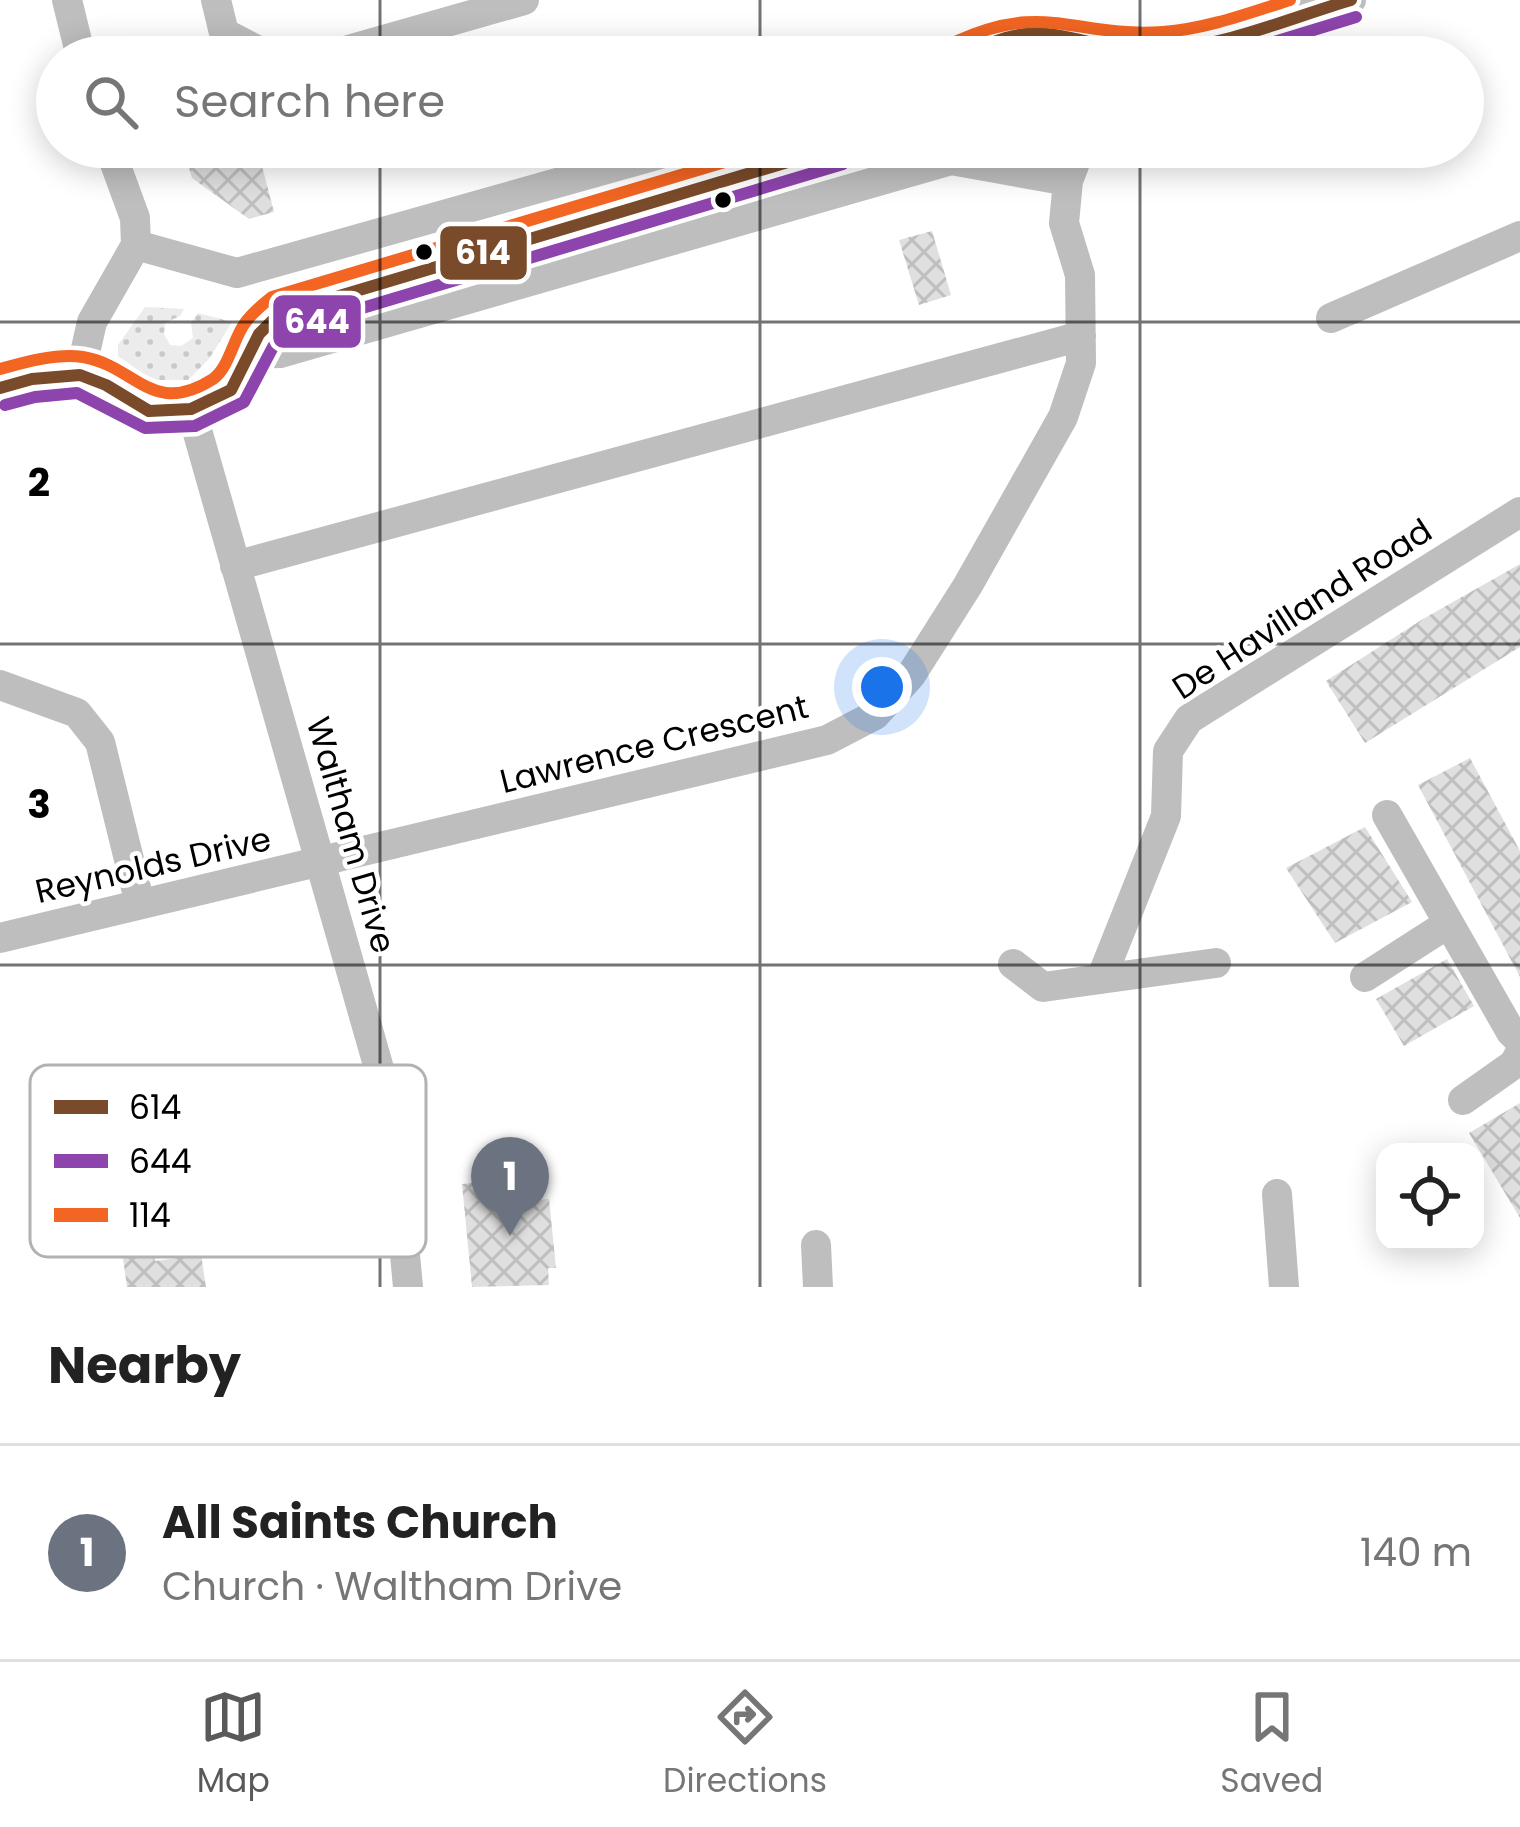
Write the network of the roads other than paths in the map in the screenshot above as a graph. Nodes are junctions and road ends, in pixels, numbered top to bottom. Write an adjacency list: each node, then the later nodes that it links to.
1 (67, 0): 6 (street)
2 (216, 0): 7 (street)
3 (524, 0): 8 (street)
4 (1351, 0): 11 (street)
5 (1001, 10): 9 (street); 10 (street)
6 (76, 36)
7 (230, 36)
8 (398, 36)
9 (982, 36)
10 (1084, 36)
11 (1218, 36)
12 (117, 168): 20 (street)
13 (610, 168): 20 (street)
14 (768, 168): 23 (street)
15 (924, 168): 23 (street)
16 (994, 168): 18 (street)
17 (1073, 168): 18 (street, Lawrence Crescent)
18 (1068, 182): 22 (street, Lawrence Crescent)
19 (1520, 236): 21 (street)
20 (136, 245): 24 (street)
21 (1331, 319)
22 (1081, 336): 28 (street); 31 (street, Lawrence Crescent)
23 (248, 354): 26 (street)
24 (80, 375): 25 (street); 26 (street)
25 (0, 388)
26 (191, 409): 28 (street, Waltham Drive)
27 (1520, 512): 38 (street, De Havilland Road)
28 (235, 566): 31 (street, Waltham Drive)
29 (0, 685): 32 (street)
30 (1388, 815): 33 (street)
31 (322, 862): 32 (street, Reynolds Drive); 41 (street, Waltham Drive)
32 (140, 904): 34 (street, Reynolds Drive)
33 (1449, 923): 37 (street); 39 (street)
34 (0, 938)
35 (1216, 963): 38 (street)
36 (1012, 964): 38 (street)
37 (1365, 977)
38 (1101, 979)
39 (1520, 1041)
40 (1520, 1053): 42 (street)
41 (376, 1065)
42 (1463, 1100)
43 (1277, 1194): 48 (street)
44 (816, 1245): 47 (street)
45 (405, 1257): 46 (street, Waltham Drive)
46 (408, 1287)
47 (818, 1287)
48 (1284, 1287)

